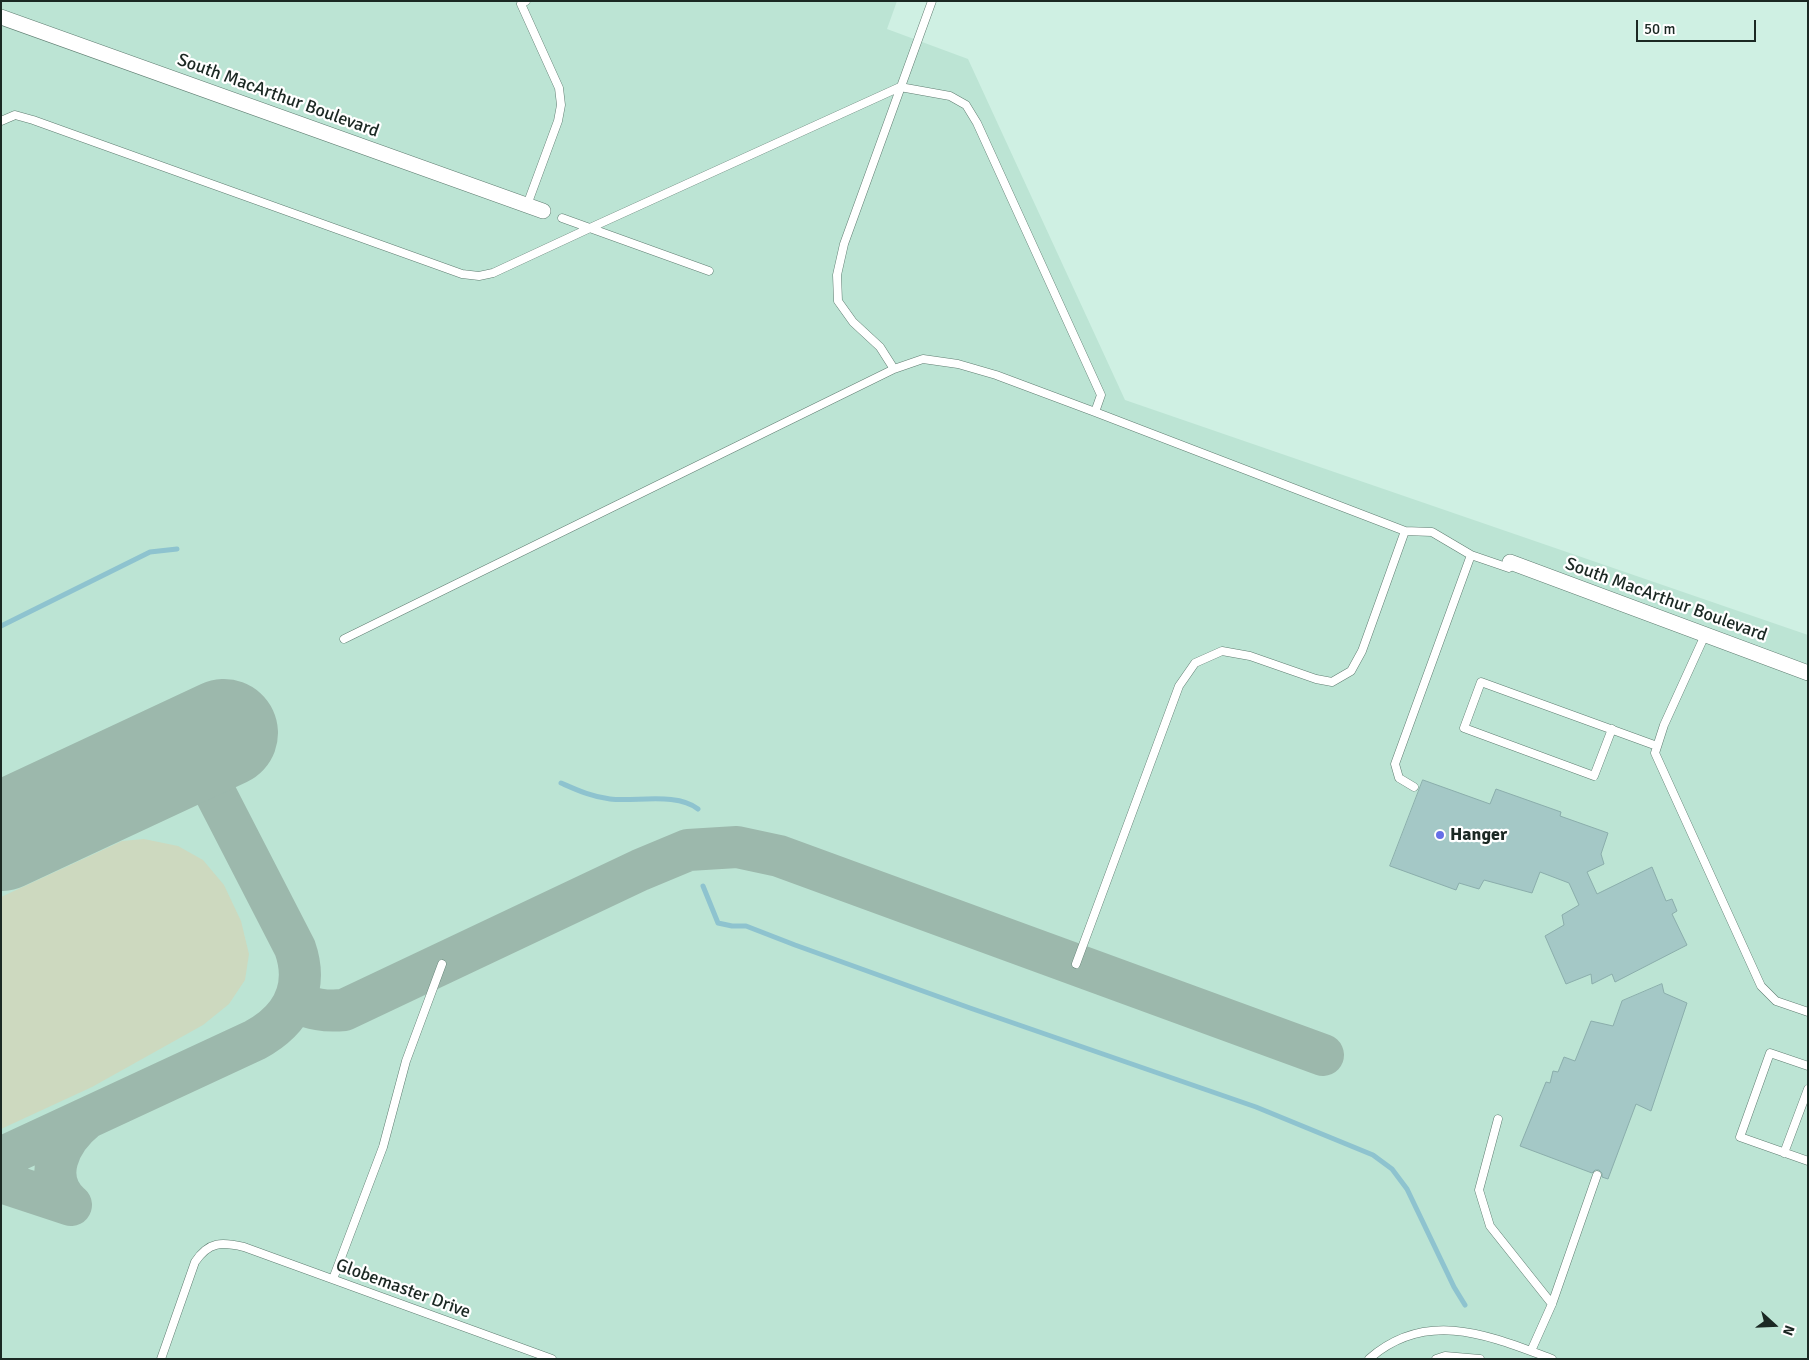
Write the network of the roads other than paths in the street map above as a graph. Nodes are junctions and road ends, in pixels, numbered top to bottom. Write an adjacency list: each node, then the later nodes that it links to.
1 (526, 1): 6 (lane)
2 (932, 1): 4 (lane)
3 (1, 17): 6 (street, South MacArthur Boulevard)
4 (900, 87): 9 (lane); 11 (lane); 12 (lane)
5 (1, 121): 9 (lane)
6 (527, 205): 7 (street, South MacArthur Boulevard)
7 (543, 211)
8 (562, 218): 9 (lane)
9 (590, 228): 10 (lane)
10 (709, 271)
11 (894, 370): 12 (lane); 17 (lane)
12 (1095, 412): 13 (lane)
13 (1405, 530): 14 (lane); 23 (lane)
14 (1471, 555): 15 (lane); 21 (lane)
15 (1509, 565): 16 (street, South MacArthur Boulevard)
16 (1705, 635): 18 (street, South MacArthur Boulevard); 20 (lane)
17 (344, 639)
18 (1808, 673)
19 (1612, 729): 19 (lane); 20 (lane)
20 (1658, 746): 24 (lane)
21 (1414, 786)
22 (442, 964): 31 (lane)
23 (1076, 964)
24 (1808, 1012)
25 (1808, 1066): 28 (lane)
26 (1808, 1089): 28 (lane)
27 (1498, 1119): 32 (lane)
28 (1784, 1153): 29 (lane)
29 (1808, 1161)
30 (1597, 1175): 32 (lane)
31 (333, 1280): 34 (lane, Globemaster Drive); 35 (lane, Globemaster Drive)
32 (1552, 1304): 33 (lane)
33 (1531, 1351): 36 (lane); 39 (lane)
34 (161, 1359)
35 (552, 1359)
36 (1370, 1359)
37 (1436, 1359): 38 (lane)
38 (1480, 1359)
39 (1552, 1359)

